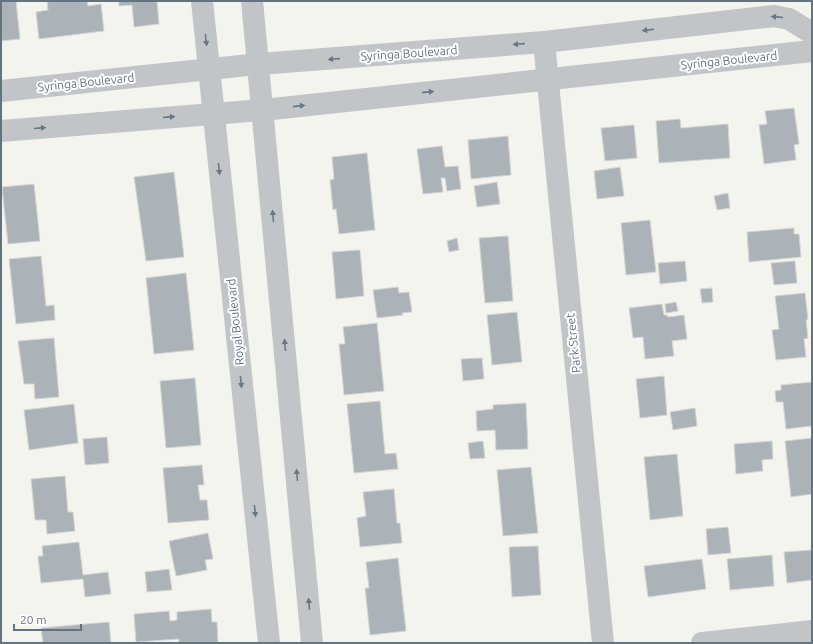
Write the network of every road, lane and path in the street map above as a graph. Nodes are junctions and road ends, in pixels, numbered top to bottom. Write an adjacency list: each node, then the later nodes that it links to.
1 (202, 1): 7 (street, Royal Boulevard, one-way to 7)
2 (252, 1): 6 (street)
3 (812, 33): 4 (street, Syringa Boulevard, one-way to 4)
4 (544, 42): 6 (street, Syringa Boulevard, one-way to 6); 8 (street, Park Street)
5 (812, 51): 8 (street, Syringa Boulevard)
6 (259, 64): 7 (street, Syringa Boulevard); 10 (street)
7 (209, 70): 9 (street, Syringa Boulevard); 11 (street, Royal Boulevard)
8 (547, 80): 10 (street, Syringa Boulevard, one-way to 8); 16 (street, Park Street)
9 (1, 90)
10 (263, 110): 11 (street, Syringa Boulevard); 15 (street, one-way to 10)
11 (213, 114): 12 (street, Syringa Boulevard, one-way to 11); 14 (street, Royal Boulevard, one-way to 14)
12 (1, 131)
13 (812, 631): 17 (street)
14 (269, 643)
15 (312, 643)
16 (603, 643)
17 (702, 643)

